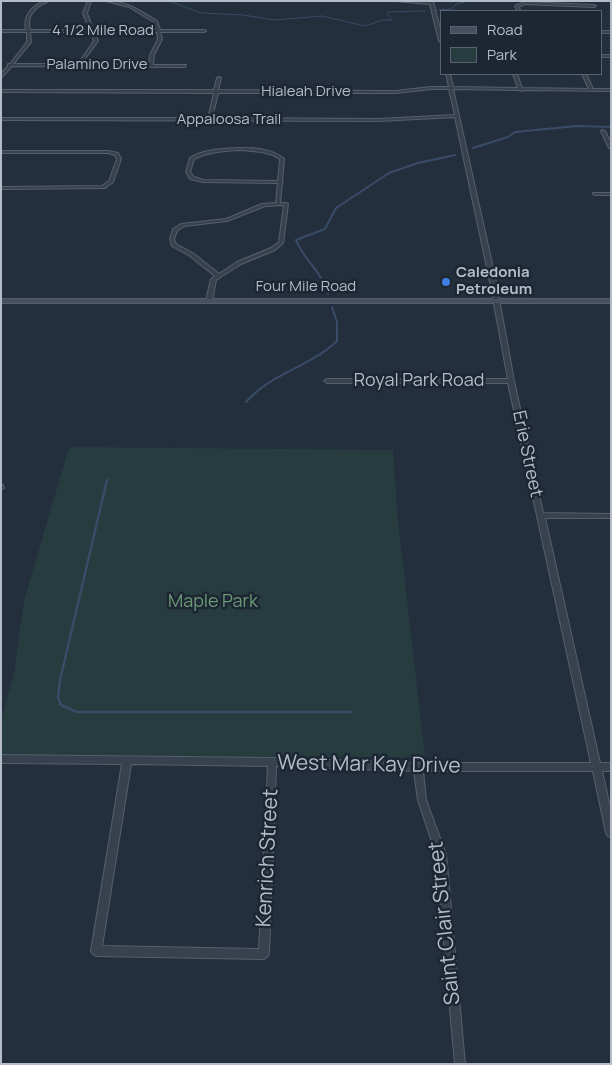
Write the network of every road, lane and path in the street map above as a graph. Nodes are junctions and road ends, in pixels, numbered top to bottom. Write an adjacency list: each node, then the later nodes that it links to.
1 (90, 1): 10 (street)
2 (107, 1): 11 (street)
3 (397, 1): 5 (street)
4 (45, 2): 9 (street)
5 (431, 2): 13 (street)
6 (594, 6): 7 (street)
7 (518, 10)
8 (1, 31): 9 (street, 4 1/2 Mile Road)
9 (28, 31): 10 (street, 4 1/2 Mile Road); 14 (street)
10 (94, 31): 11 (street, 4 1/2 Mile Road); 15 (street)
11 (159, 31): 12 (street, 4 1/2 Mile Road); 16 (street)
12 (204, 31)
13 (440, 32)
14 (9, 65): 15 (street, Palamino Drive); 21 (street)
15 (79, 65): 16 (street, Palamino Drive)
16 (151, 66): 17 (street, Palamino Drive)
17 (184, 66)
18 (448, 75): 23 (street, Erie Street)
19 (515, 75): 24 (street)
20 (584, 75): 25 (street)
21 (1, 77)
22 (219, 78): 28 (street)
23 (451, 89): 24 (street, Hialeah Drive); 28 (street, Hialeah Drive); 29 (street, Erie Street)
24 (521, 90): 25 (street, Hialeah Drive)
25 (592, 90): 26 (street, Hialeah Drive)
26 (611, 90)
27 (1, 91): 28 (street, Hialeah Drive)
28 (216, 92): 31 (street)
29 (456, 116): 31 (street, Appaloosa Trail); 46 (street, Erie Street)
30 (1, 120): 31 (street, Appaloosa Trail)
31 (210, 120)
32 (603, 131): 33 (street)
33 (611, 148)
34 (1, 152): 36 (street)
35 (123, 152): 36 (street)
36 (117, 154): 38 (street)
37 (280, 182): 37 (street); 41 (street)
38 (1, 188)
39 (594, 194): 40 (street)
40 (611, 194)
41 (278, 204): 42 (street); 42 (street)
42 (218, 276): 43 (street)
43 (209, 300): 45 (main road, Four Mile Road); 46 (main road, Four Mile Road)
44 (611, 300): 46 (main road, Four Mile Road)
45 (1, 301)
46 (496, 301): 48 (street, Erie Street)
47 (327, 381): 48 (street, Royal Park Road)
48 (511, 381): 49 (street, Erie Street)
49 (540, 515): 50 (street); 55 (street, Erie Street)
50 (611, 516)
51 (1, 759): 52 (street, West Mar Kay Drive)
52 (127, 761): 53 (street, West Mar Kay Drive); 53 (street, Kenrich Street)
53 (272, 762): 54 (street, West Mar Kay Drive)
54 (418, 767): 55 (street, West Mar Kay Drive); 58 (street, Saint Clair Street)
55 (596, 767): 56 (street, West Mar Kay Drive); 57 (street, Erie Street)
56 (611, 767)
57 (611, 833)
58 (460, 1064)

